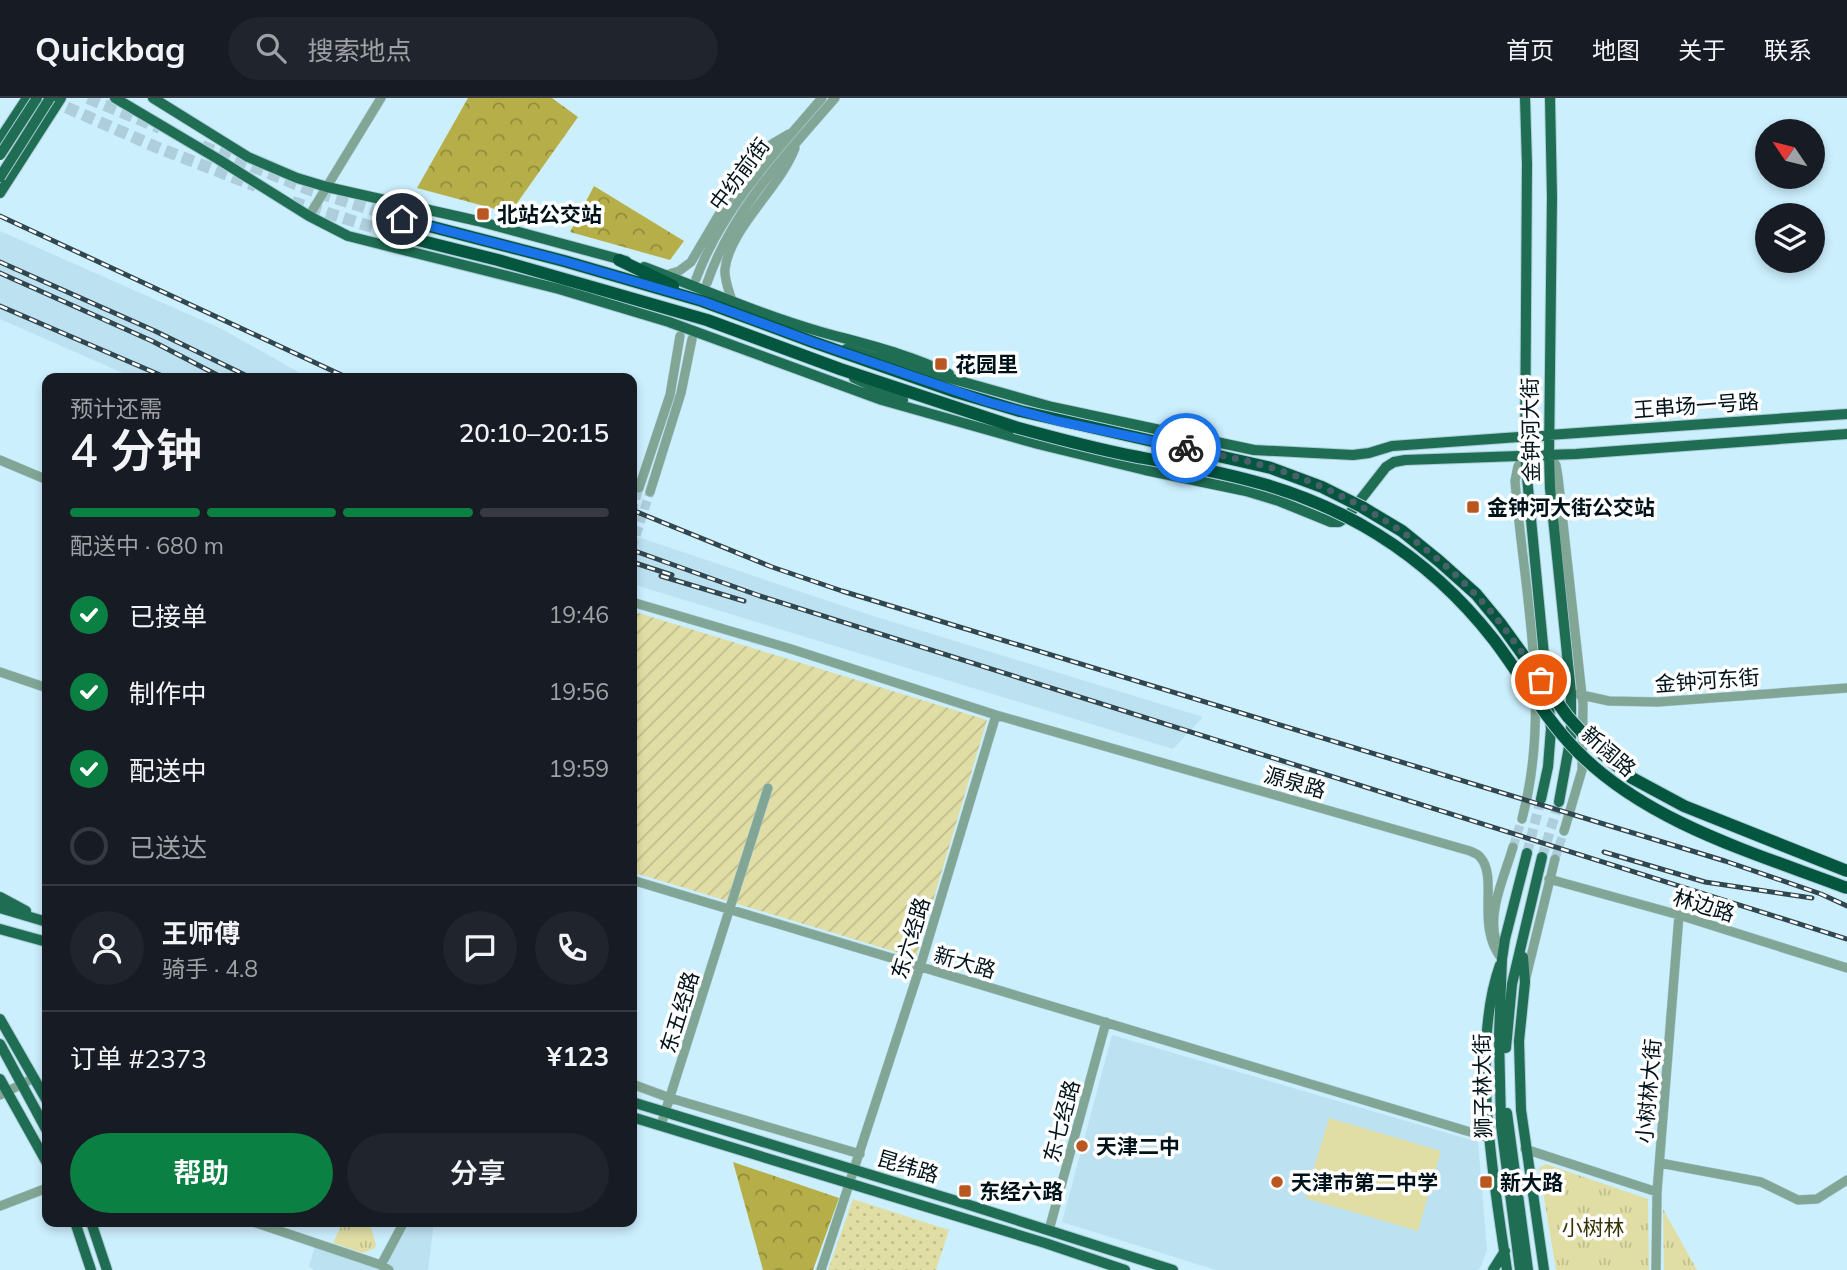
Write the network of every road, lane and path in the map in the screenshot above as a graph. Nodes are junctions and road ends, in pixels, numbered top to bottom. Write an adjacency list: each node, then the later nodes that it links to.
1 (27, 98): 12 (main road)
2 (37, 98): 17 (main road, bridge)
3 (50, 98): 18 (main road, bridge)
4 (61, 98): 13 (main road)
5 (115, 98): 21 (main road)
6 (153, 98): 19 (main road)
7 (381, 98): 19 (street)
8 (822, 98): 14 (street, 中纺前街)
9 (835, 98): 16 (street)
10 (1525, 98): 41 (main road, 金钟河大街)
11 (1550, 98): 40 (main road, 金钟河大街)
12 (17, 113): 13 (street); 15 (main road)
13 (41, 128): 20 (main road)
14 (791, 134): 25 (street); 26 (street, 中纺前街)
15 (0, 139)
16 (798, 142): 27 (street); 30 (street)
17 (0, 155)
18 (0, 177)
19 (327, 187): 21 (street); 24 (main road)
20 (0, 193)
21 (309, 216): 28 (main road)
22 (402, 219): 29 (highway)
23 (398, 235): 31 (highway, 新阔路)
24 (619, 260): 25 (main road); 29 (highway)
25 (666, 275): 30 (main road)
26 (696, 279)
27 (707, 283)
28 (599, 301): 31 (main road); 38 (main road)
29 (702, 301): 34 (highway, 新阔路)
30 (732, 301): 36 (main road)
31 (693, 316): 35 (highway, 新阔路)
32 (680, 336): 46 (street)
33 (692, 339): 49 (street)
34 (813, 342): 36 (main road); 65 (highway, 新阔路, bridge)
35 (840, 369): 38 (main road); 68 (highway, 新阔路, bridge)
36 (967, 383): 41 (main road, 王串场一号路)
37 (1847, 414): 40 (main road, 王串场一号路)
38 (938, 415): 43 (main road, 王串场一号路)
39 (1847, 434): 42 (main road, 王串场一号路)
40 (1548, 435): 41 (main road, 王串场一号路); 42 (main road, 金钟河大街)
41 (1524, 437): 43 (main road, 金钟河大街)
42 (1549, 455): 43 (main road, 王串场一号路); 47 (main road, 金钟河大街); 54 (street)
43 (1525, 456): 48 (main road, 金钟河大街); 59 (street)
44 (0, 460): 45 (street)
45 (42, 478)
46 (639, 488)
47 (1550, 488): 48 (main road); 54 (main road, 金钟河大街)
48 (1527, 489): 57 (main road, 金钟河大街)
49 (650, 492)
50 (637, 603): 55 (street, 源泉路)
51 (0, 672): 52 (street)
52 (42, 686)
53 (1847, 688): 54 (street, 金钟河东街)
54 (1576, 694): 58 (main road, 金钟河大街); 60 (street)
55 (996, 715): 77 (street, 源泉路); 78 (street, 东六经路)
56 (768, 788): 71 (street, 东五经路)
57 (1541, 799)
58 (1559, 802)
59 (1522, 819)
60 (1564, 831)
61 (1513, 847): 77 (street)
62 (1527, 852): 77 (main road)
63 (1542, 857): 76 (main road)
64 (1555, 859): 66 (street)
65 (1847, 871)
66 (1549, 879): 72 (street, 林边路); 80 (street)
67 (637, 881): 71 (street, 新大路)
68 (1847, 888)
69 (0, 897): 73 (main road)
70 (0, 908): 73 (main road)
71 (729, 909): 78 (street, 新大路); 91 (street, 东五经路)
72 (1679, 915): 79 (street, 林边路); 101 (street, 小树林大街)
73 (42, 921)
74 (0, 929): 75 (main road)
75 (42, 941)
76 (1522, 946): 80 (main road); 81 (main road)
77 (1502, 959): 81 (main road); 97 (main road)
78 (920, 967): 83 (street, 新大路); 99 (street, 东六经路)
79 (1847, 968)
80 (1525, 982): 98 (main road)
81 (1507, 984): 122 (main road, 狮子林大街); 123 (main road, 狮子林大街)
82 (0, 1019): 86 (main road)
83 (1107, 1021): 97 (street, 新大路); 112 (street, 东七经路)
84 (0, 1044): 87 (main road)
85 (0, 1079): 89 (main road)
86 (33, 1079): 87 (street); 90 (main road)
87 (21, 1084): 89 (street); 95 (main road)
88 (637, 1085): 91 (street)
89 (4, 1093): 100 (main road)
90 (42, 1093)
91 (670, 1098): 93 (street, 东五经路); 99 (street)
92 (637, 1103): 93 (main road, 昆纬路)
93 (666, 1112): 96 (street, 东五经路); 102 (main road, 昆纬路)
94 (637, 1118): 96 (main road, 昆纬路)
95 (42, 1122)
96 (661, 1125): 104 (main road, 昆纬路)
97 (1490, 1138): 113 (main road)
98 (1525, 1149): 106 (street); 124 (main road)
99 (860, 1154): 102 (street, 东六经路)
100 (42, 1155)
101 (1660, 1163): 103 (street); 106 (street, 小树林大街)
102 (855, 1170): 104 (street, 东六经路); 112 (main road, 昆纬路)
103 (1847, 1180)
104 (851, 1183): 117 (street, 东六经路); 118 (main road, 昆纬路)
105 (42, 1190): 107 (street)
106 (1657, 1192): 125 (street, 小树林大街)
107 (0, 1206)
108 (77, 1227): 115 (main road)
109 (93, 1227): 116 (main road)
110 (267, 1227): 114 (street)
111 (402, 1227): 114 (street)
112 (1049, 1230): 119 (main road, 昆纬路)
113 (1504, 1251): 120 (main road); 121 (main road)
114 (385, 1268)
115 (91, 1270)
116 (107, 1270)
117 (821, 1270)
118 (1125, 1270)
119 (1173, 1270)
120 (1493, 1270)
121 (1507, 1270)
122 (1520, 1270)
123 (1528, 1270)
124 (1544, 1270)
125 (1656, 1270)

